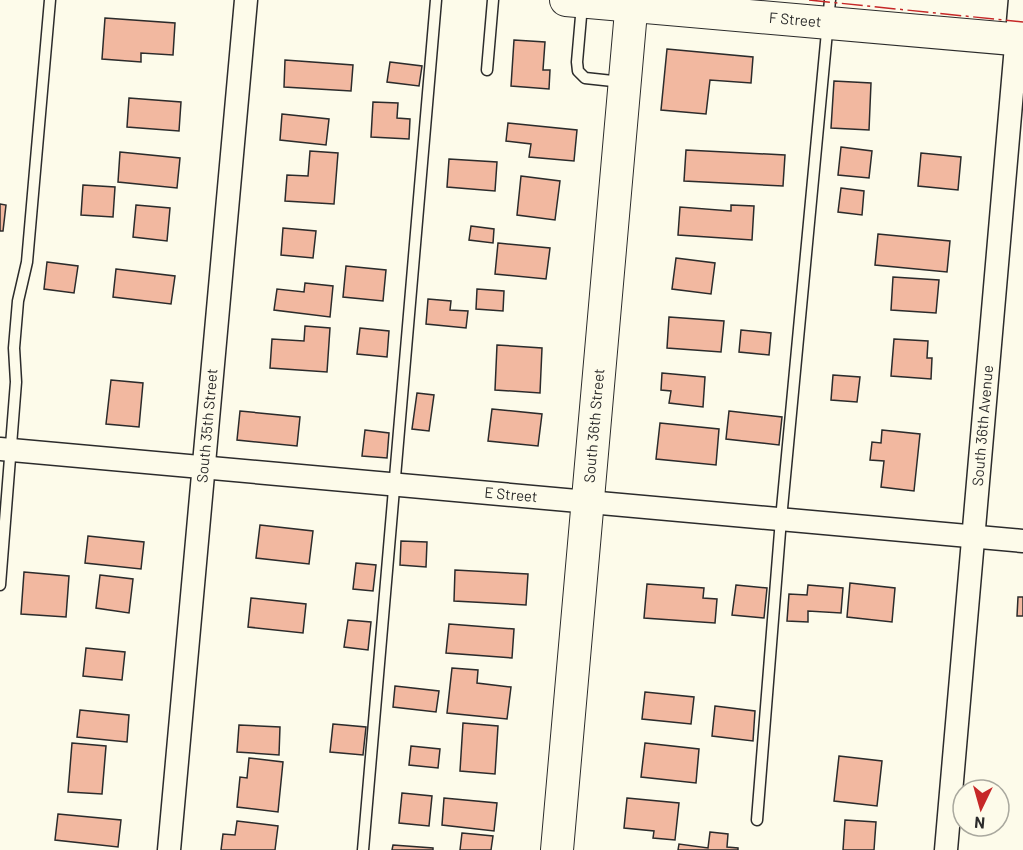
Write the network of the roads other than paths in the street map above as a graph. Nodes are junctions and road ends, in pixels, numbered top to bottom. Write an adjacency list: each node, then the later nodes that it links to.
1 (50, 0): 12 (lane)
2 (246, 0): 13 (street, South 35th Street)
3 (436, 0): 14 (lane)
4 (493, 0): 10 (lane)
5 (1020, 0): 9 (street, South 36th Avenue)
6 (574, 1): 7 (street, F Street); 11 (lane)
7 (632, 3): 8 (street, F Street); 11 (street, South 36th Street)
8 (829, 12): 9 (street, F Street); 16 (lane)
9 (1020, 40): 17 (street, South 36th Avenue)
10 (487, 70)
11 (625, 82): 15 (street, South 36th Street)
12 (6, 449): 13 (street, E Street); 19 (lane)
13 (203, 467): 14 (street, E Street); 21 (street, South 35th Street)
14 (395, 484): 15 (street, E Street); 22 (lane)
15 (588, 502): 16 (street, E Street); 23 (street, South 36th Street)
16 (781, 519): 17 (street, E Street); 20 (lane)
17 (974, 536): 18 (street, E Street); 24 (street, South 36th Avenue)
18 (1023, 541)
19 (0, 585)
20 (756, 820)
21 (169, 850)
22 (363, 850)
23 (557, 850)
24 (946, 850)

